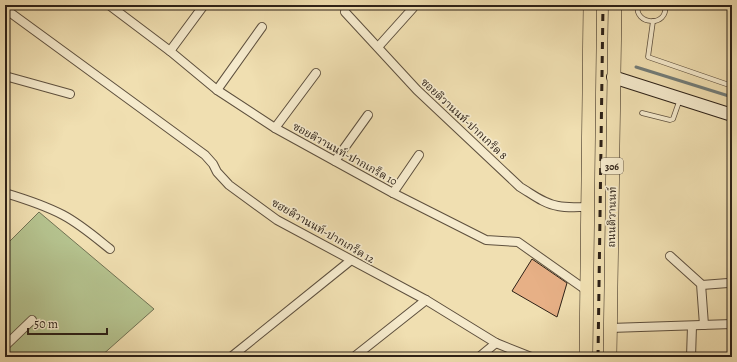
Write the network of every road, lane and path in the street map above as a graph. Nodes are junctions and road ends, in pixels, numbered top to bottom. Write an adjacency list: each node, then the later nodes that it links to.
1 (204, 5): 13 (street)
2 (590, 5): 29 (main road, 306)
3 (615, 5): 16 (main road, ถนนติวานนท์ / 306)
4 (638, 5): 10 (lane)
5 (665, 5): 10 (lane)
6 (114, 6): 13 (street, ซอยติวานนท์-ปากเกร็ด 10)
7 (413, 8): 12 (street)
8 (8, 11): 32 (street, ซฮยติวานนท์-ปากเกร็ด 12)
9 (345, 12): 12 (street, ซอยติวานนท์-ปากเกร็ด 8)
10 (652, 21): 17 (lane)
11 (262, 27): 18 (street)
12 (378, 47): 29 (street, ซอยติวานนท์-ปากเกร็ด 8)
13 (170, 51): 18 (street, ซอยติวานนท์-ปากเกร็ด 10)
14 (316, 73): 24 (street)
15 (5, 76): 19 (street)
16 (613, 77): 20 (street); 41 (main road, ถนนติวานนท์ / 306)
17 (732, 86)
18 (218, 90): 24 (street, ซอยติวานนท์-ปากเกร็ด 10)
19 (70, 94)
20 (680, 99): 21 (lane); 23 (street)
21 (642, 113)
22 (368, 115): 26 (street)
23 (732, 115)
24 (275, 128): 26 (street, ซอยติวานนท์-ปากเกร็ด 10)
25 (419, 155): 28 (street)
26 (335, 161): 28 (street, ซอยติวานนท์-ปากเกร็ด 10)
27 (5, 193): 30 (street)
28 (393, 193): 35 (street, ซอยติวานนท์-ปากเกร็ด 10)
29 (587, 207): 35 (main road, 306)
30 (110, 249)
31 (670, 256): 34 (street)
32 (350, 261): 36 (street, ซฮยติวานนท์-ปากเกร็ด 12); 44 (street)
33 (728, 283): 34 (street)
34 (702, 285): 39 (street)
35 (586, 290): 48 (main road, 306)
36 (426, 300): 42 (street, ซฮยติวานนท์-ปากเกร็ด 12); 45 (street)
37 (32, 320): 43 (street)
38 (732, 324): 39 (street)
39 (704, 325): 40 (street)
40 (692, 326): 41 (street); 50 (street)
41 (610, 328): 49 (main road, ถนนติวานนท์ / 306)
42 (496, 343): 46 (street); 47 (street, ซฮยติวานนท์-ปากเกร็ด 12)
43 (5, 346)
44 (231, 357)
45 (354, 357)
46 (479, 357)
47 (531, 357)
48 (586, 357)
49 (610, 357)
50 (691, 357)

